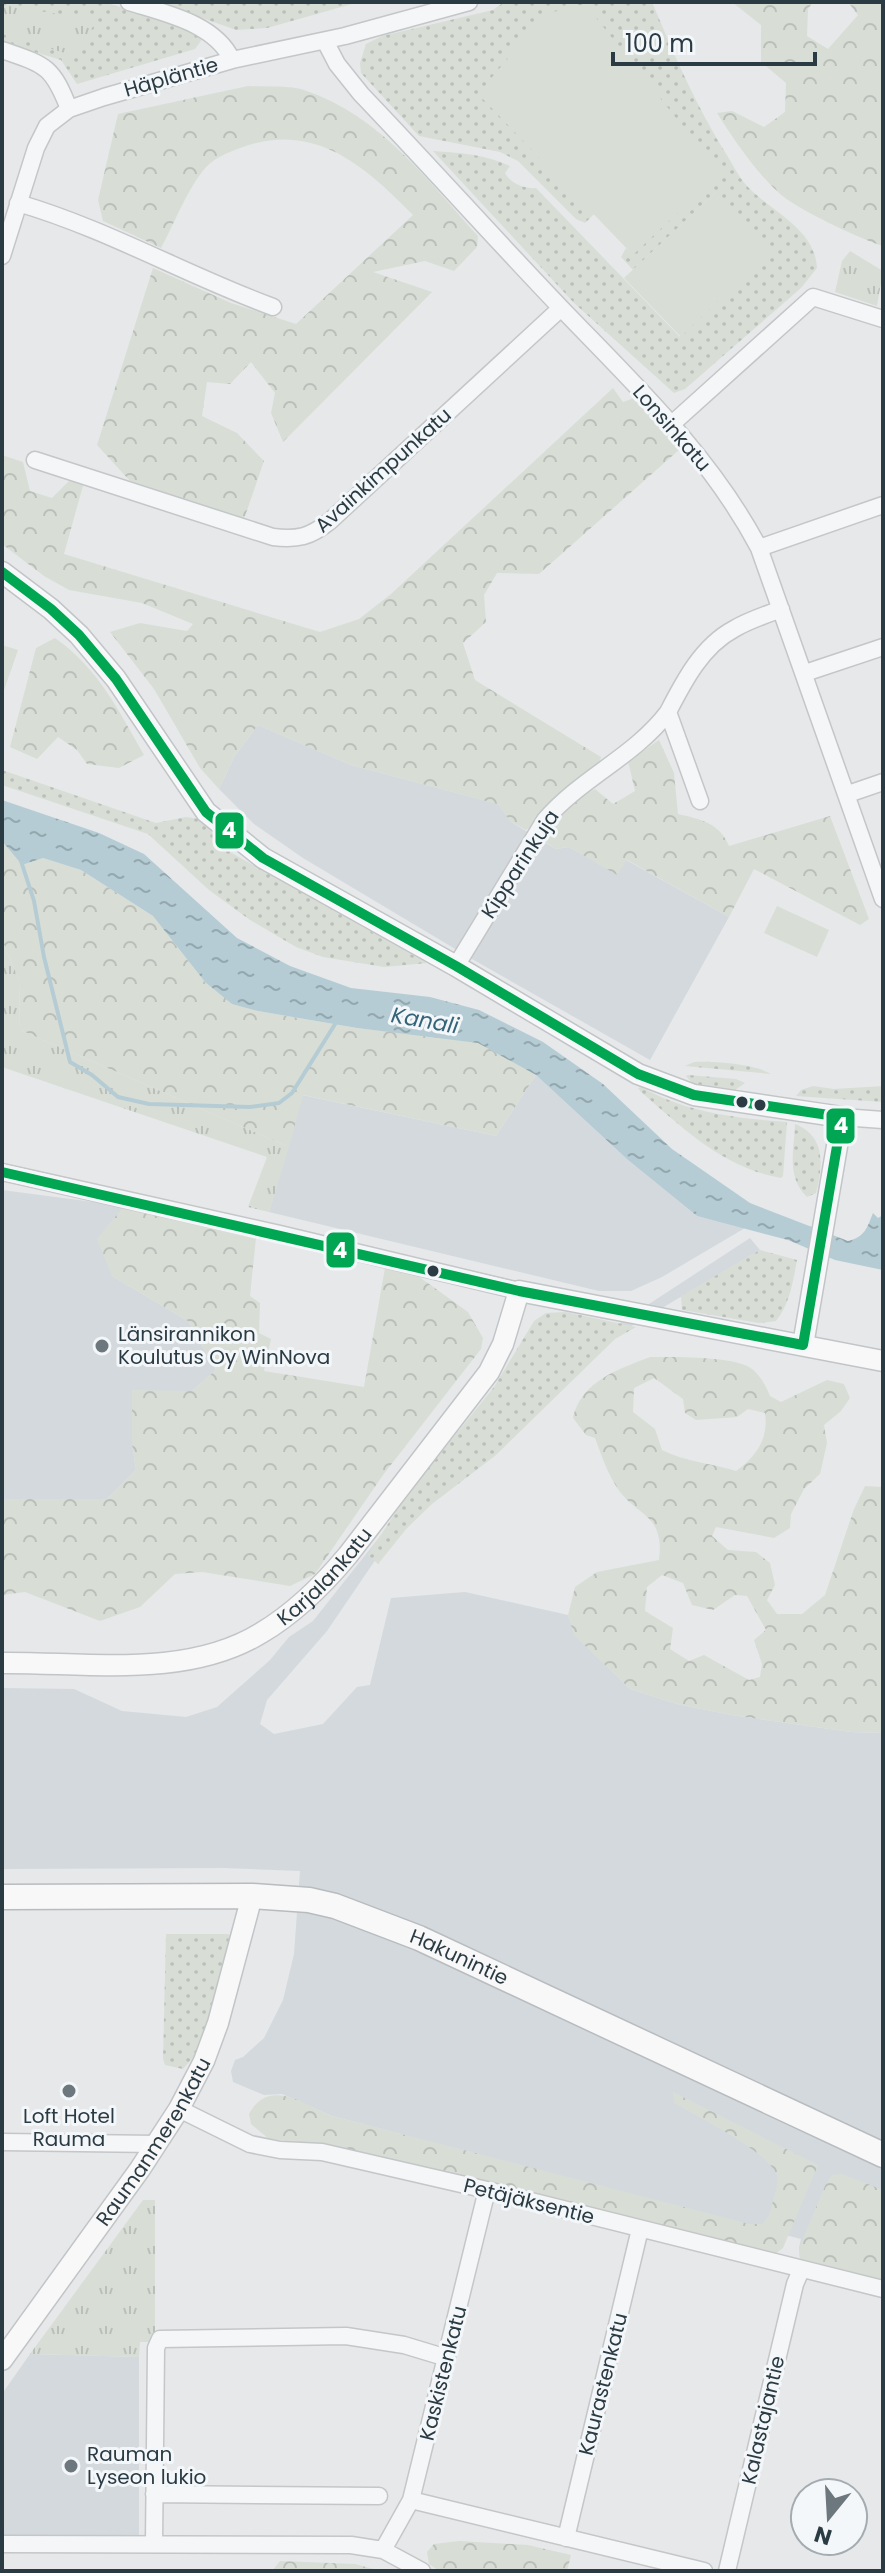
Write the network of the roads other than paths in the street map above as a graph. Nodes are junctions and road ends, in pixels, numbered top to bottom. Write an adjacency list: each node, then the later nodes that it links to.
1 (129, 2): 6 (street)
2 (464, 3): 3 (street, Häpläntie)
3 (431, 9): 4 (street, Häpläntie)
4 (325, 41): 6 (street, Häpläntie); 11 (street, Lonsinkatu)
5 (2, 50): 7 (street)
6 (232, 60): 7 (street, Häpläntie)
7 (69, 109): 8 (street, Häpläntie)
8 (18, 203): 9 (street, Häpläntie); 10 (street)
9 (2, 256)
10 (273, 307)
11 (561, 308): 13 (street, Lonsinkatu); 14 (street, Avainkimpunkatu)
12 (883, 319): 13 (street)
13 (673, 423): 16 (street, Lonsinkatu)
14 (35, 460)
15 (883, 505): 16 (street)
16 (759, 548): 18 (street, Lonsinkatu)
17 (2, 572): 26 (main road)
18 (781, 609): 20 (street, Lonsinkatu); 21 (street, Kipparinkuja)
19 (883, 647): 20 (street)
20 (805, 673): 23 (street, Lonsinkatu)
21 (668, 712): 24 (street); 26 (street, Kipparinkuja)
22 (883, 782): 23 (street)
23 (848, 794): 25 (street, Lonsinkatu)
24 (700, 801)
25 (883, 899)
26 (456, 966): 27 (main road)
27 (842, 1117): 28 (street); 31 (main road)
28 (883, 1120)
29 (2, 1172): 30 (street)
30 (519, 1291): 31 (main road); 33 (main road, Karjalankatu)
31 (803, 1345): 32 (main road)
32 (883, 1361)
33 (2, 1663)
34 (252, 1896): 35 (highway, Hakunintie); 36 (main road, Raumanmerenkatu); 39 (highway, Hakunintie)
35 (2, 1897)
36 (179, 2109): 38 (main road, Raumanmerenkatu); 40 (street, Petäjäksentie)
37 (2, 2142): 38 (street)
38 (156, 2144): 45 (main road, Raumanmerenkatu)
39 (883, 2155)
40 (487, 2190): 41 (street, Petäjäksentie); 44 (street, Kaskistenkatu)
41 (640, 2229): 42 (street, Petäjäksentie); 49 (street, Kaurastenkatu)
42 (801, 2270): 43 (street, Petäjäksentie); 55 (street, Kalastajantie)
43 (883, 2289)
44 (447, 2358): 46 (street); 48 (street, Kaskistenkatu)
45 (2, 2360)
46 (154, 2494): 47 (street); 50 (street)
47 (379, 2496)
48 (411, 2500): 49 (street); 52 (street, Kaskistenkatu)
49 (566, 2538): 54 (street)
50 (154, 2543): 51 (street); 52 (street)
51 (2, 2544)
52 (383, 2550): 53 (street)
53 (422, 2571)
54 (704, 2571)
55 (727, 2571)

